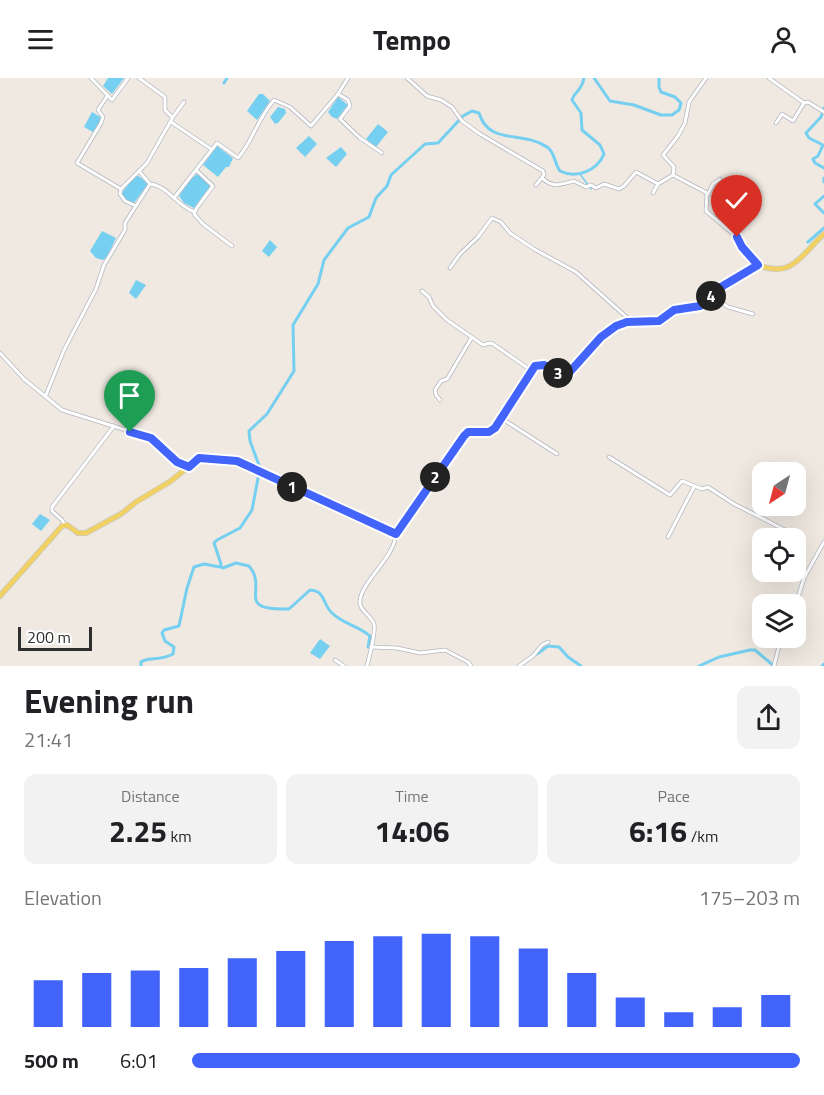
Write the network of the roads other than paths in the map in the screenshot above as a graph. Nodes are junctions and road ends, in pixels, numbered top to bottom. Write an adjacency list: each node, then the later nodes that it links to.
1 (91, 78): 9 (street)
2 (128, 78): 9 (street)
3 (139, 78): 13 (street)
4 (348, 78): 8 (street)
5 (407, 78): 21 (street)
6 (706, 78): 20 (street)
7 (769, 78): 11 (street)
8 (338, 94): 16 (street); 17 (street)
9 (108, 95): 26 (street)
10 (184, 102): 13 (street)
11 (804, 103): 12 (street); 15 (street)
12 (823, 111)
13 (173, 117): 14 (street)
14 (170, 121): 16 (street); 18 (street)
15 (776, 123)
16 (212, 149): 19 (street)
17 (382, 153)
18 (139, 171): 23 (street); 26 (street)
19 (196, 171): 29 (street); 31 (street)
20 (673, 175): 24 (street); 28 (street)
21 (542, 178): 24 (street); 25 (street)
22 (720, 179): 28 (street)
23 (150, 184): 29 (street); 30 (street)
24 (658, 184): 27 (street)
25 (536, 185)
26 (121, 189): 30 (street)
27 (653, 193)
28 (708, 194): 34 (street)
29 (174, 198): 31 (street)
30 (136, 207): 43 (street)
31 (195, 212): 33 (street)
32 (824, 234): 34 (main road)
33 (232, 246)
34 (758, 265): 37 (main road)
35 (450, 268): 39 (street)
36 (422, 291): 40 (street)
37 (712, 295): 38 (street); 39 (main road)
38 (753, 314)
39 (632, 322): 42 (main road)
40 (472, 337): 42 (street); 44 (street)
41 (0, 353): 43 (street)
42 (532, 370): 45 (main road)
43 (46, 395): 46 (street)
44 (440, 400)
45 (501, 418): 47 (street); 53 (main road)
46 (114, 426): 49 (street); 51 (street)
47 (557, 454)
48 (609, 457): 50 (street)
49 (192, 464): 51 (main road); 53 (main road)
50 (694, 487): 52 (street); 54 (street)
51 (65, 525): 57 (main road)
52 (781, 528)
53 (396, 534): 59 (street)
54 (668, 537)
55 (824, 542): 56 (street)
56 (799, 594)
57 (0, 596)
58 (548, 642): 66 (street)
59 (371, 647): 64 (street); 65 (street)
60 (779, 648): 62 (street)
61 (335, 660): 63 (street)
62 (775, 665)
63 (344, 666)
64 (367, 666)
65 (471, 666)
66 (519, 666)

